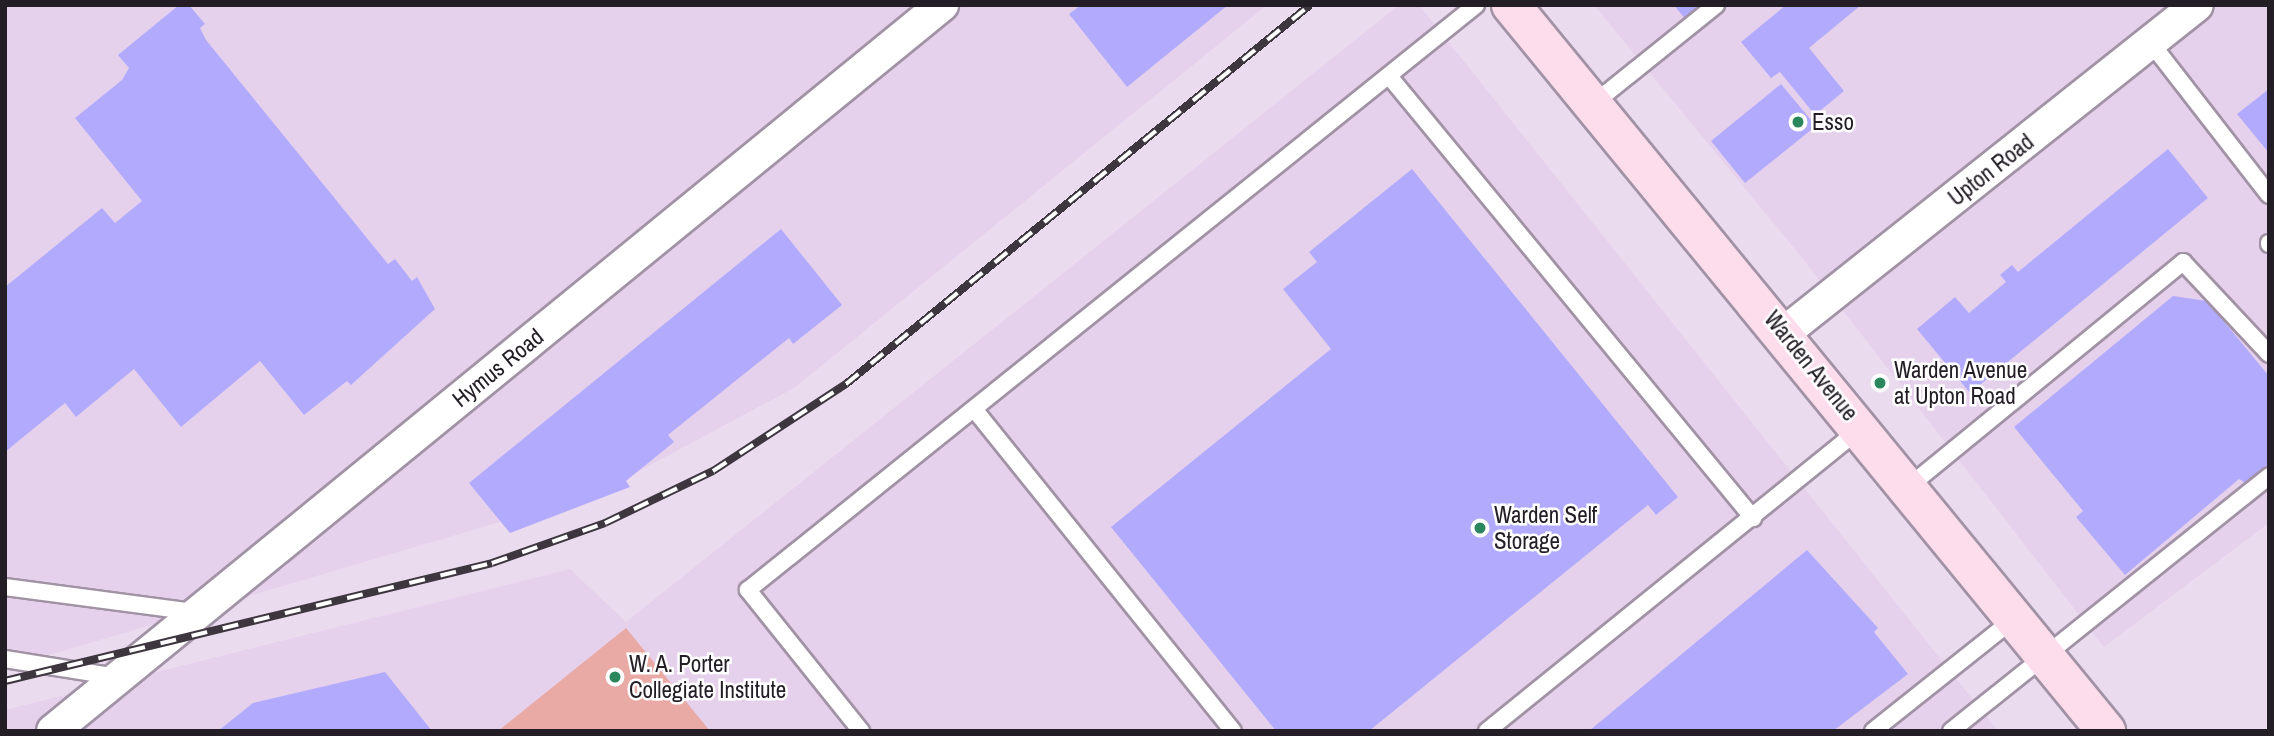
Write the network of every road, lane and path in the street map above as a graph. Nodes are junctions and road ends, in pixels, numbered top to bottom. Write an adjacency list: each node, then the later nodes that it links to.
1 (942, 5): 18 (street, Hymus Road)
2 (1476, 5): 7 (lane)
3 (1511, 5): 8 (main road, Warden Avenue)
4 (1716, 5): 8 (lane)
5 (2197, 5): 6 (street, Upton Road)
6 (2151, 43): 9 (lane); 10 (street, Upton Road)
7 (1389, 76): 12 (lane); 16 (lane)
8 (1592, 104): 10 (main road, Warden Avenue)
9 (2269, 195)
10 (1784, 333): 13 (main road, Warden Avenue)
11 (2269, 354): 15 (lane)
12 (974, 408): 25 (lane); 26 (lane)
13 (1861, 429): 15 (main road, Warden Avenue); 16 (lane)
14 (2269, 476): 20 (lane)
15 (1907, 488): 19 (main road, Warden Avenue)
16 (1752, 518): 27 (lane)
17 (5, 587): 18 (lane)
18 (195, 612): 22 (street, Hymus Road)
19 (2015, 618): 20 (main road, Warden Avenue); 28 (lane)
20 (2047, 657): 23 (lane); 29 (main road, Warden Avenue)
21 (5, 659): 22 (lane)
22 (117, 677): 24 (street, Hymus Road)
23 (1956, 729)
24 (53, 731)
25 (861, 731)
26 (1233, 731)
27 (1487, 731)
28 (1873, 731)
29 (2106, 731)

